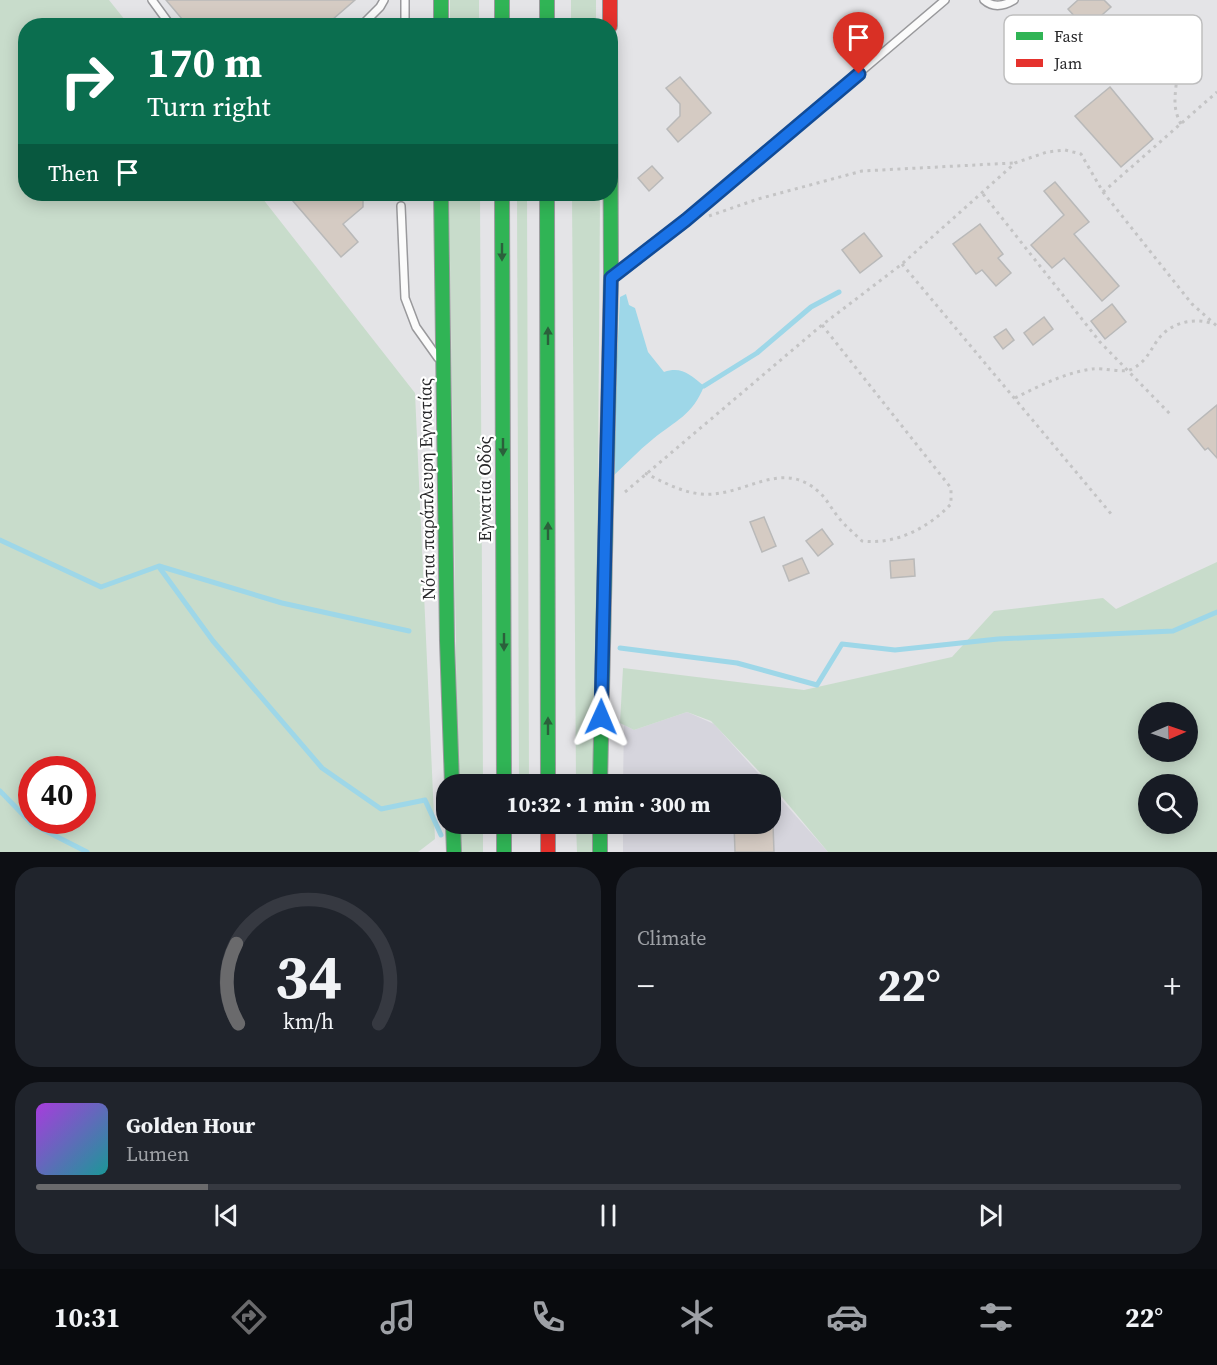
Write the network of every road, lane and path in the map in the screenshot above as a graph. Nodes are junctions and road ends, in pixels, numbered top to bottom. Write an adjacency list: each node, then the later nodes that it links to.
1 (152, 0): 11 (lane)
2 (384, 0): 12 (lane)
3 (405, 0): 13 (lane)
4 (441, 0): 14 (main road)
5 (501, 0): 15 (main road)
6 (547, 0): 16 (main road)
7 (610, 0): 17 (main road)
8 (945, 0): 29 (lane)
9 (984, 0): 10 (lane)
10 (1014, 0)
11 (165, 18)
12 (369, 18)
13 (405, 18)
14 (441, 18)
15 (502, 18)
16 (547, 18)
17 (610, 18)
18 (1176, 84): 20 (path)
19 (1217, 92): 20 (path)
20 (1181, 124): 22 (path)
21 (1015, 163): 22 (path); 23 (path); 29 (path)
22 (1103, 192): 33 (path)
23 (983, 194): 30 (path); 35 (path)
24 (441, 201): 34 (main road, Νότια παράπλευρη Εγνατίας)
25 (502, 201): 42 (main road, Εγνατία Οδός, one-way to 42)
26 (547, 201): 43 (main road, one-way to 26)
27 (611, 201): 31 (main road)
28 (401, 206): 34 (lane)
29 (686, 220): 31 (lane)
30 (902, 264): 32 (path); 36 (path)
31 (611, 278): 39 (main road)
32 (822, 325): 38 (path); 38 (path)
33 (1217, 325): 35 (path)
34 (443, 364): 41 (main road, Νότια παράπλευρη Εγνατίας)
35 (1128, 371): 36 (path); 37 (path)
36 (1015, 398): 40 (path)
37 (1170, 414)
38 (645, 473): 39 (path)
39 (605, 509): 44 (main road)
40 (1112, 515)
41 (452, 774)
42 (504, 774)
43 (548, 774)
44 (600, 774)
45 (453, 834): 49 (main road)
46 (504, 834): 50 (main road)
47 (548, 834): 51 (main road)
48 (600, 834): 52 (main road)
49 (454, 852)
50 (504, 852)
51 (549, 852)
52 (600, 852)

